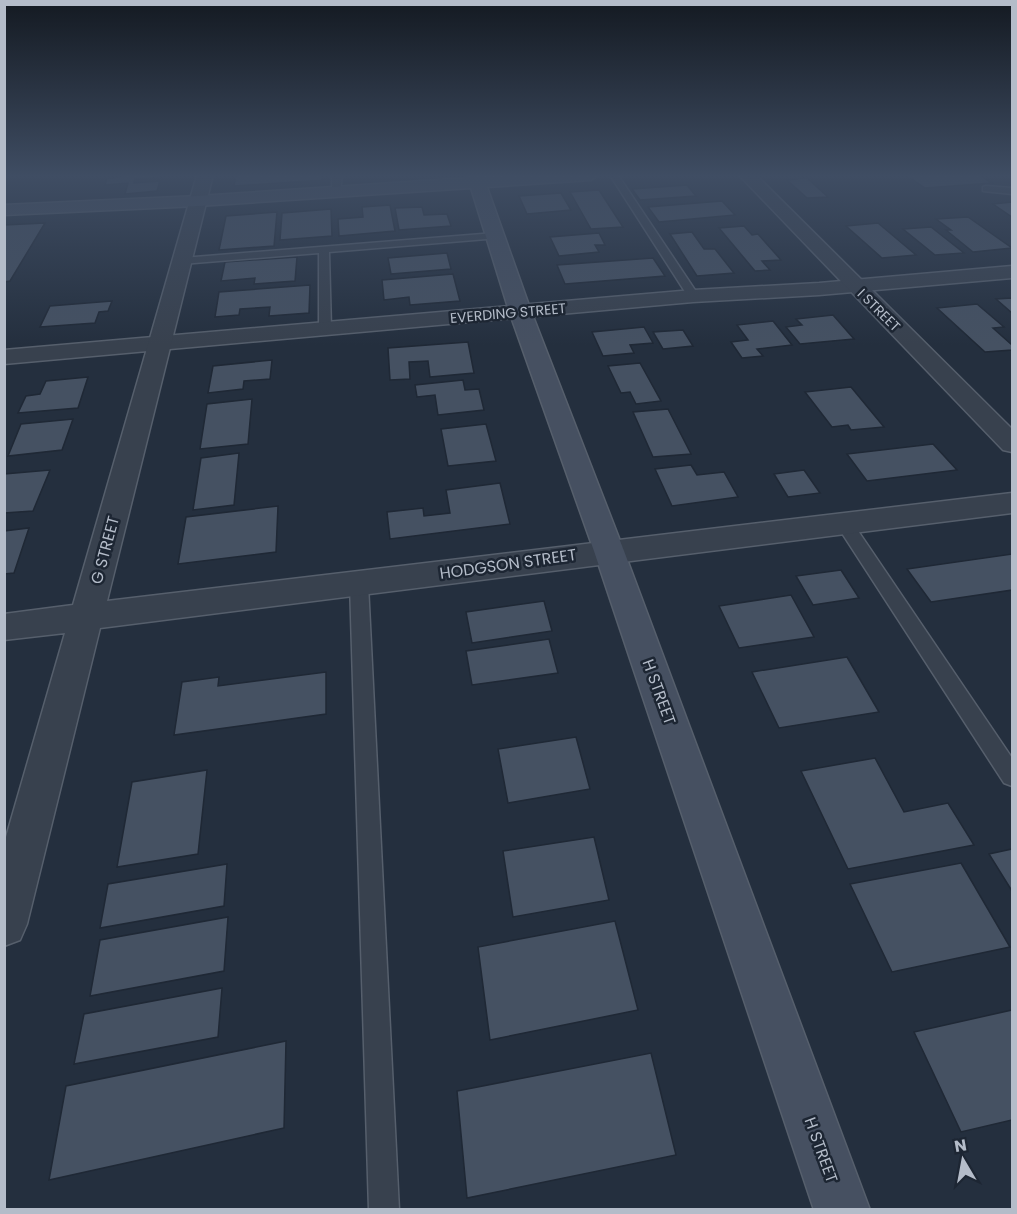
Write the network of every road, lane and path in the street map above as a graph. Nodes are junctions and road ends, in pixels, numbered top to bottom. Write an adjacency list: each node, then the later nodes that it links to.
1 (190, 232): 7 (street, G STREET)
2 (494, 232): 5 (main road, H STREET)
3 (651, 232): 10 (lane)
4 (802, 232): 9 (street, I STREET)
5 (495, 236): 6 (lane); 11 (main road, H STREET)
6 (324, 250): 7 (lane); 12 (lane)
7 (182, 261): 13 (street, G STREET)
8 (1012, 272): 9 (street, EVERDING STREET)
9 (855, 286): 10 (street, EVERDING STREET); 15 (street, I STREET)
10 (693, 296): 11 (street, EVERDING STREET)
11 (520, 311): 12 (street, EVERDING STREET); 18 (main road, H STREET)
12 (325, 328): 13 (street, EVERDING STREET)
13 (160, 343): 14 (street, EVERDING STREET); 20 (street, G STREET)
14 (4, 357)
15 (1012, 444)
16 (1012, 503): 17 (street, HODGSON STREET)
17 (844, 523): 18 (street, HODGSON STREET); 22 (lane)
18 (609, 551): 19 (street, HODGSON STREET); 25 (main road, H STREET)
19 (359, 584): 20 (street, HODGSON STREET); 24 (lane)
20 (88, 616): 21 (street, HODGSON STREET); 23 (street, G STREET)
21 (4, 627)
22 (1012, 776)
23 (4, 924)
24 (384, 1209)
25 (842, 1209)

